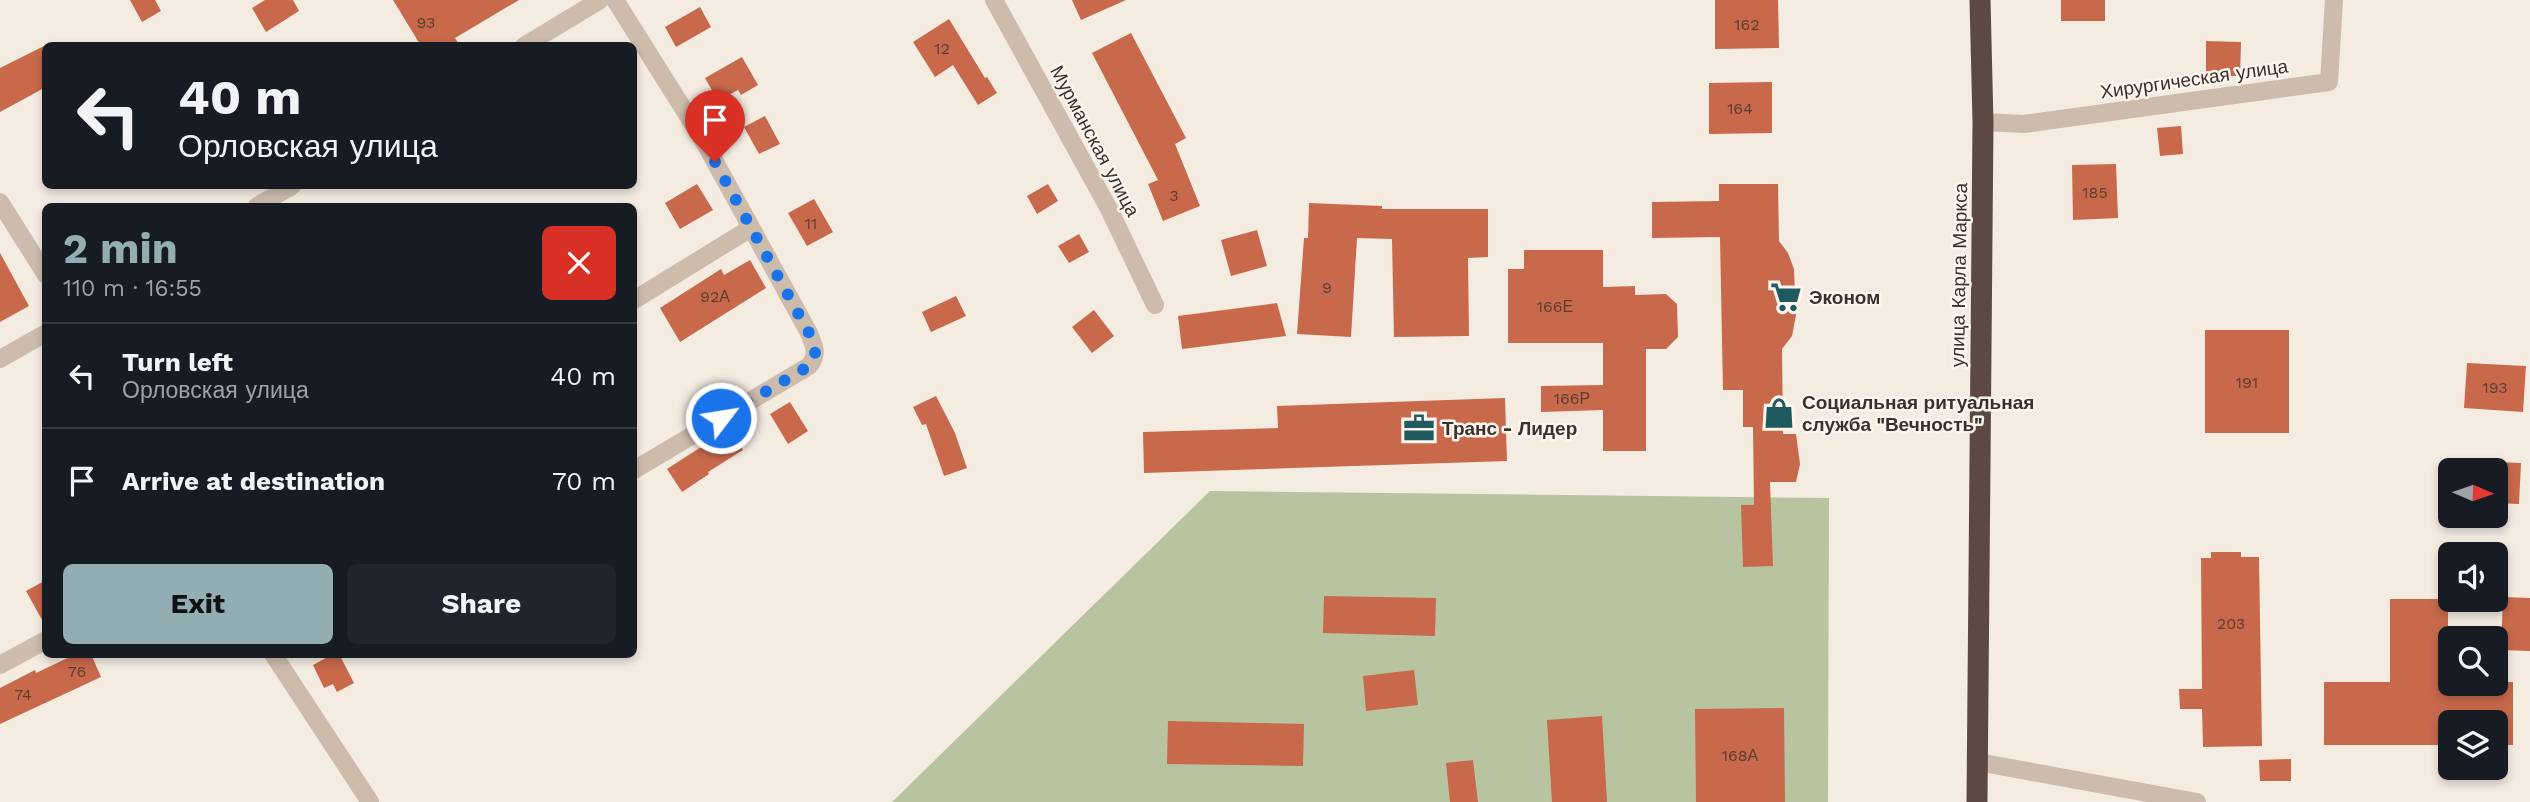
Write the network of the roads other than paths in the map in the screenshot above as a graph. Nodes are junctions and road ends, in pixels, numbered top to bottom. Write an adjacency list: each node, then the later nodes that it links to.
1 (600, 0): 6 (street)
2 (615, 0): 11 (street)
3 (993, 0): 14 (street, Мурманская улица)
4 (1980, 0): 7 (highway, улица Карла Маркса)
5 (2334, 0): 7 (street, Хирургическая улица)
6 (531, 42)
7 (1983, 122): 21 (highway, улица Карла Маркса)
8 (287, 189): 10 (street)
9 (0, 202): 12 (street)
10 (262, 203)
11 (751, 228): 13 (street); 17 (street)
12 (42, 269)
13 (637, 298)
14 (1155, 305)
15 (42, 335): 16 (street)
16 (0, 359)
17 (637, 468)
18 (42, 642): 20 (street)
19 (279, 658): 22 (street)
20 (0, 665)
21 (1978, 762): 23 (highway, улица Карла Маркса); 24 (street)
22 (370, 802)
23 (1977, 802)
24 (2197, 802)

